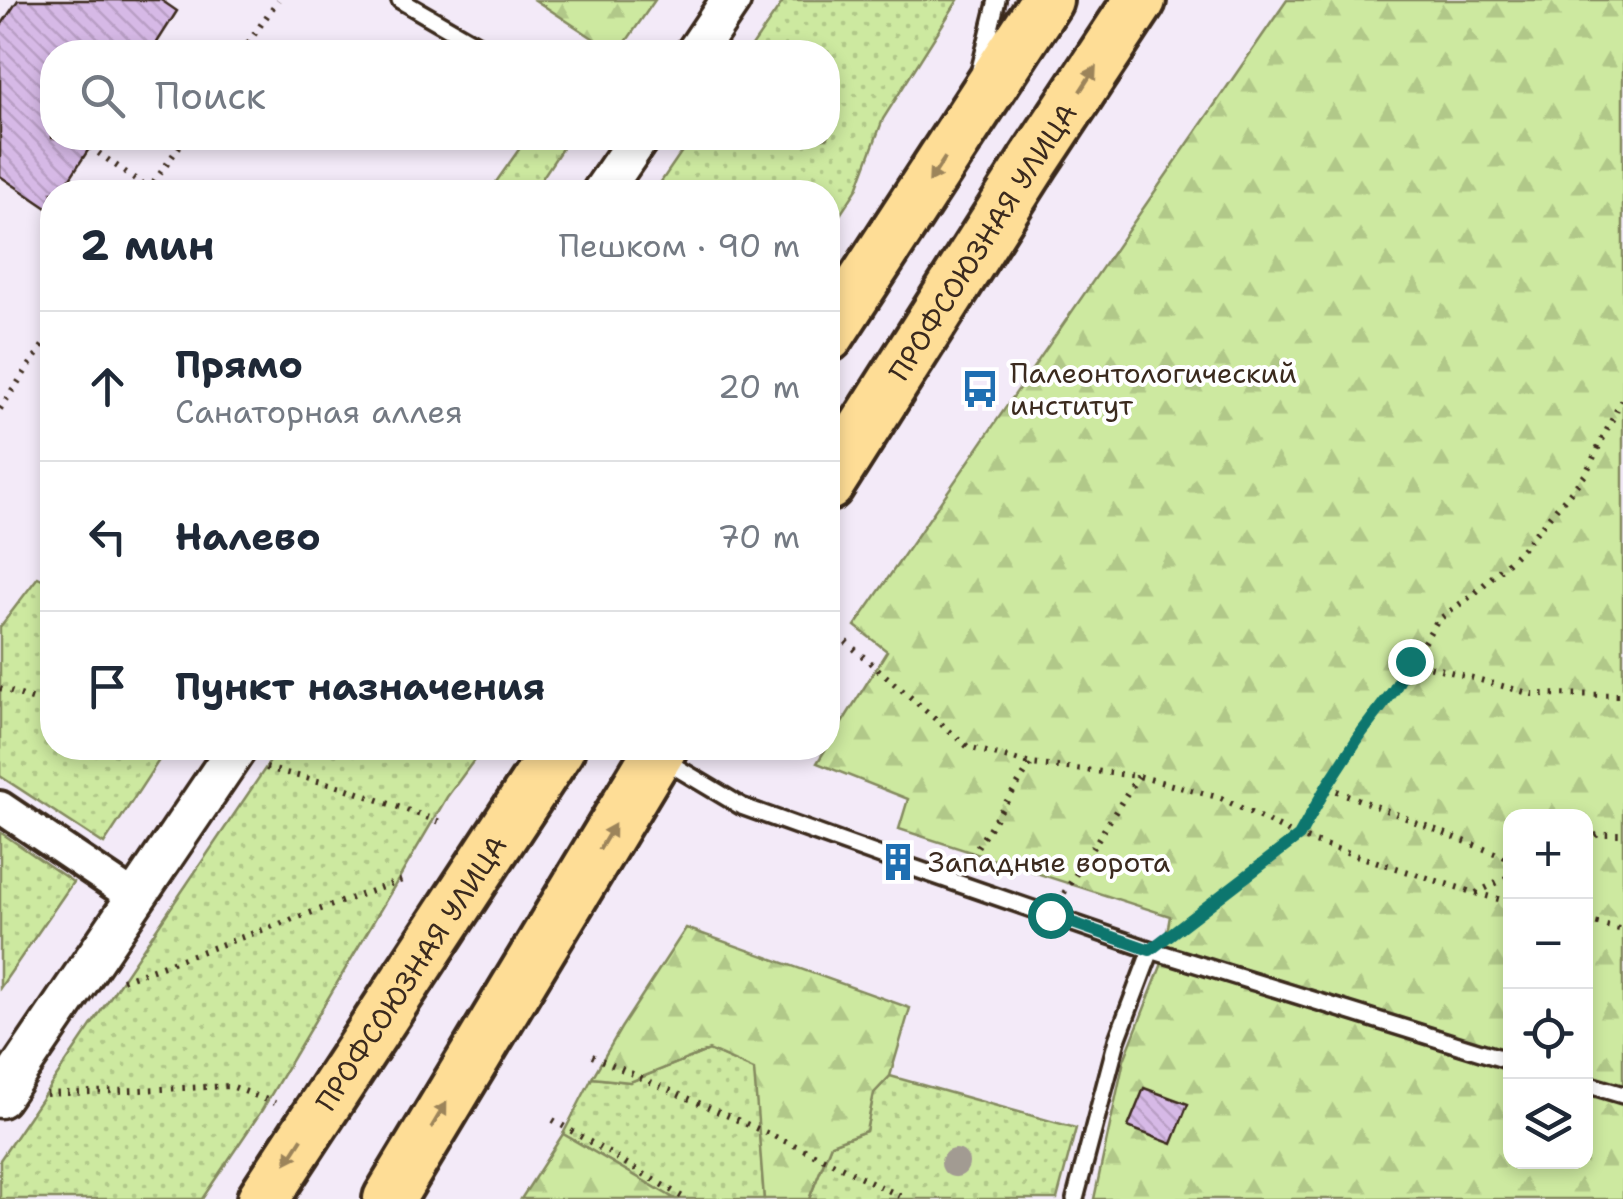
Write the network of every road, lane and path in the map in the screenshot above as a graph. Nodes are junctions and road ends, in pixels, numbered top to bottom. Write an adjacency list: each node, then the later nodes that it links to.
1 (278, 0): 7 (path)
2 (400, 0): 8 (lane)
3 (731, 0): 9 (street)
4 (996, 0): 10 (lane)
5 (1047, 0): 10 (main road)
6 (1140, 0): 21 (main road, ПРОФСОЮЗНАЯ УЛИЦА, one-way to 6)
7 (250, 40)
8 (469, 40)
9 (704, 40)
10 (968, 121): 17 (main road, one-way to 17)
11 (94, 150): 14 (path)
12 (176, 150): 15 (path)
13 (627, 150): 16 (street)
14 (134, 180)
15 (155, 180)
16 (609, 180)
17 (840, 318)
18 (40, 350): 20 (path)
19 (1623, 397): 23 (path)
20 (0, 409)
21 (840, 466)
22 (840, 637): 34 (path)
23 (1410, 661): 25 (path); 36 (path)
24 (0, 688): 26 (path)
25 (1623, 695)
26 (40, 702)
27 (245, 760): 47 (street)
28 (257, 760): 38 (path)
29 (480, 760): 33 (path)
30 (550, 760): 61 (main road, ПРОФСОЮЗНАЯ УЛИЦА, one-way to 61)
31 (654, 760): 62 (main road, one-way to 31)
32 (672, 760): 45 (lane)
33 (482, 764)
34 (1031, 764): 35 (path); 45 (path)
35 (1138, 776): 40 (path); 49 (path)
36 (1327, 786): 40 (path); 42 (path)
37 (0, 807): 47 (street)
38 (446, 824)
39 (1623, 834): 41 (path)
40 (1299, 836): 46 (path); 52 (path)
41 (1593, 836)
42 (1503, 856)
43 (408, 878): 53 (path)
44 (1503, 879): 46 (path)
45 (954, 882): 49 (lane)
46 (1475, 893): 48 (path)
47 (135, 898): 58 (street)
48 (1503, 900)
49 (1050, 915): 52 (lane)
50 (1593, 923): 51 (path)
51 (1623, 930)
52 (1150, 950): 55 (lane); 65 (lane)
53 (111, 984)
54 (592, 1056): 64 (path)
55 (1503, 1059)
56 (1593, 1086): 57 (lane)
57 (1623, 1095)
58 (1, 1097): 59 (path)
59 (276, 1103)
60 (553, 1120): 63 (path)
61 (263, 1199)
62 (389, 1199)
63 (686, 1199)
64 (906, 1199)
65 (1075, 1199)

